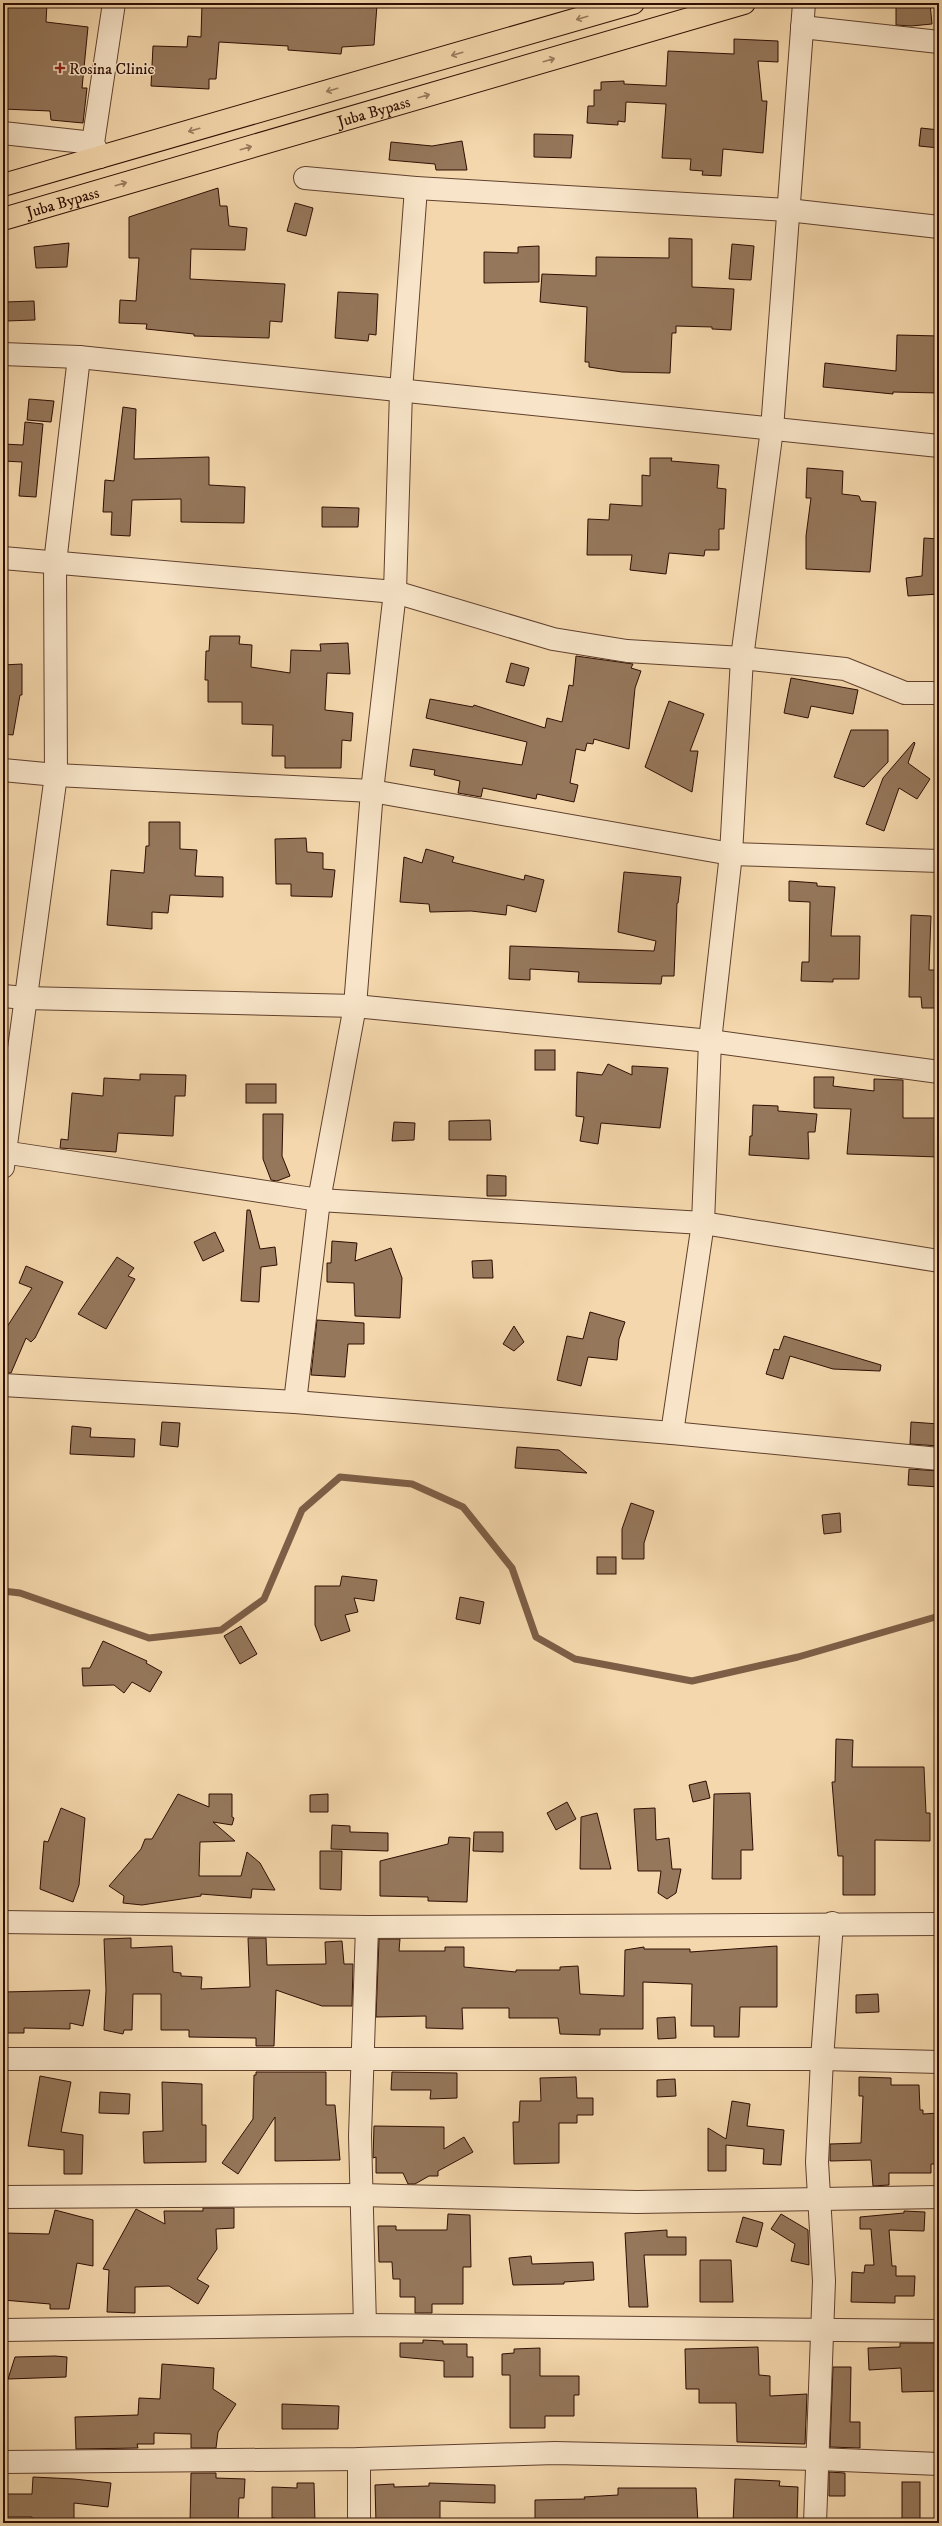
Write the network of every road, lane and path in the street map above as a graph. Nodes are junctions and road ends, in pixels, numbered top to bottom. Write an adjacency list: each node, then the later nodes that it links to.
1 (114, 3): 8 (street)
2 (633, 3): 8 (main road, Juba Bypass, one-way to 8)
3 (744, 3): 13 (main road, Juba Bypass, one-way to 3)
4 (804, 3): 5 (street)
5 (802, 27): 6 (street); 12 (street)
6 (939, 42)
7 (3, 133): 8 (street)
8 (97, 150): 10 (main road, Juba Bypass)
9 (305, 178): 11 (street)
10 (3, 185)
11 (416, 188): 12 (street); 17 (street)
12 (788, 210): 14 (street); 18 (street)
13 (3, 219)
14 (939, 227)
15 (3, 354): 16 (street)
16 (79, 357): 17 (street); 21 (street)
17 (402, 391): 18 (street); 22 (street)
18 (772, 429): 19 (street); 23 (street)
19 (939, 446)
20 (3, 558): 21 (street)
21 (55, 563): 22 (street); 26 (street)
22 (395, 592): 23 (street); 27 (street)
23 (742, 658): 24 (street); 28 (street)
24 (939, 693)
25 (3, 770): 26 (street)
26 (56, 775): 27 (street); 31 (street)
27 (372, 791): 28 (street); 32 (street)
28 (731, 854): 29 (street); 33 (street)
29 (939, 861)
30 (3, 996): 31 (street)
31 (25, 998): 32 (street); 35 (street)
32 (355, 1006): 33 (street); 36 (street)
33 (710, 1041): 34 (street); 37 (street)
34 (939, 1072)
35 (4, 1157): 36 (street)
36 (319, 1200): 37 (street); 40 (street)
37 (703, 1223): 38 (street); 41 (street)
38 (939, 1261)
39 (3, 1385): 40 (street)
40 (295, 1402): 41 (street)
41 (672, 1433): 42 (street)
42 (939, 1459)
43 (3, 1922): 46 (street)
44 (832, 1923): 45 (street); 46 (street); 48 (street)
45 (939, 1924)
46 (367, 1927): 49 (street)
47 (3, 2059): 49 (street)
48 (822, 2059): 49 (street); 50 (street); 54 (street)
49 (362, 2060): 51 (street)
50 (939, 2062)
51 (361, 2195): 53 (street); 54 (street); 55 (street)
52 (939, 2197): 54 (street)
53 (3, 2198)
54 (817, 2199): 57 (street)
55 (365, 2325): 56 (street); 57 (street)
56 (3, 2330)
57 (822, 2330): 58 (street); 60 (street)
58 (939, 2331)
59 (359, 2459): 60 (street); 61 (street); 63 (street)
60 (818, 2459): 62 (street); 64 (street)
61 (3, 2462)
62 (939, 2464)
63 (359, 2523)
64 (814, 2523)

